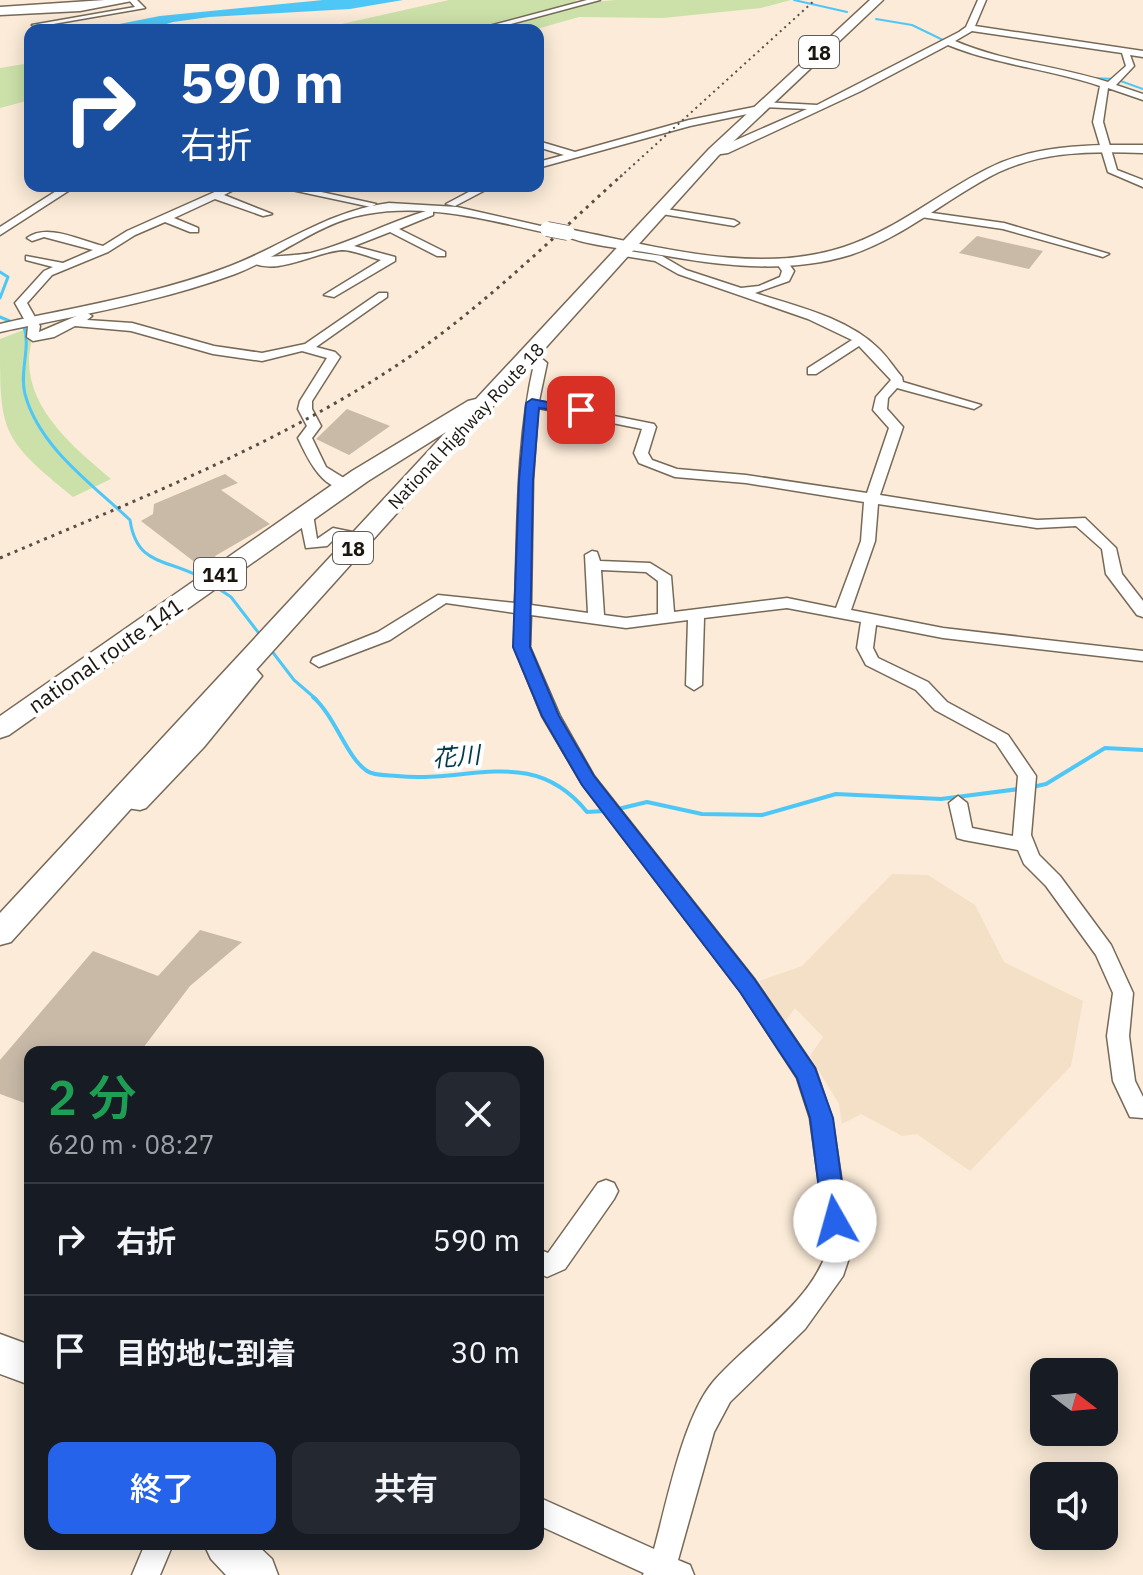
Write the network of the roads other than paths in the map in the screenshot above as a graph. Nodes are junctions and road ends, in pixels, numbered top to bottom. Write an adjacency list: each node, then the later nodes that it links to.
1 (132, 0): 5 (main road); 6 (street)
2 (596, 0): 7 (street)
3 (877, 0): 14 (main road, National Highway Route 18 / 18)
4 (982, 0): 8 (street)
5 (0, 11)
6 (43, 24)
7 (502, 24)
8 (970, 28): 9 (street); 10 (street)
9 (947, 41): 12 (street); 15 (street)
10 (1125, 51): 11 (street); 12 (street)
11 (1143, 54)
12 (1104, 87): 13 (street); 17 (street)
13 (1143, 97)
14 (761, 107): 15 (street); 19 (main road, National Highway Route 18 / 18); 20 (street)
15 (818, 107): 19 (street)
16 (544, 146): 20 (street)
17 (1105, 148): 18 (street); 22 (street); 33 (street)
18 (1143, 149)
19 (714, 152): 30 (main road, National Highway Route 18 / 18)
20 (572, 154): 21 (street)
21 (544, 163)
22 (1143, 184)
23 (62, 192): 38 (street)
24 (217, 192): 34 (street)
25 (225, 192): 32 (street)
26 (309, 192): 28 (street)
27 (476, 192): 29 (street)
28 (371, 204)
29 (451, 204)
30 (660, 211): 35 (street); 41 (main road, National Highway Route 18 / 18)
31 (429, 213): 36 (street)
32 (267, 214)
33 (918, 214): 44 (street); 47 (street)
34 (166, 218): 37 (street); 42 (street)
35 (734, 223)
36 (389, 228): 40 (street); 43 (street)
37 (194, 230)
38 (0, 232)
39 (32, 238): 42 (street)
40 (339, 246): 46 (street); 50 (street)
41 (626, 249): 46 (street, bridge); 47 (street); 49 (street); 58 (main road, National Highway Route 18 / 18)
42 (104, 250): 48 (street)
43 (441, 254)
44 (1103, 254)
45 (30, 258): 48 (street)
46 (255, 261): 52 (street)
47 (782, 262): 49 (street)
48 (62, 266): 53 (street)
49 (743, 290): 56 (street)
50 (330, 295)
51 (383, 295): 57 (street)
52 (101, 304): 53 (street); 54 (street)
53 (27, 322): 54 (street); 55 (street)
54 (76, 323): 57 (street)
55 (0, 328)
56 (858, 341): 59 (street); 60 (street)
57 (307, 348): 64 (street)
58 (531, 356): 61 (street); 63 (main road, National Highway Route 18 / 18)
59 (812, 371)
60 (896, 384): 62 (street); 65 (street)
61 (532, 403): 65 (street); 68 (street)
62 (974, 405)
63 (452, 427): 64 (main road, national route 141 / 141); 67 (main road, National Highway Route 18 / 18)
64 (347, 486): 66 (main road, national route 141 / 141)
65 (872, 498): 69 (street); 70 (street)
66 (306, 514): 67 (street); 78 (main road, national route 141 / 141)
67 (362, 538): 81 (main road, National Highway Route 18 / 18)
68 (521, 608): 73 (street); 76 (street); 90 (street)
69 (1143, 612)
70 (842, 613): 71 (street); 74 (street)
71 (696, 614): 72 (street); 77 (street)
72 (666, 618): 73 (street); 73 (street)
73 (596, 619)
74 (869, 619): 75 (street); 80 (street)
75 (1143, 656)
76 (319, 662)
77 (694, 685)
78 (0, 729)
79 (958, 803): 80 (street)
80 (1026, 845): 82 (street)
81 (0, 933)
82 (1138, 1110)
83 (606, 1191): 84 (street)
84 (544, 1263)
85 (0, 1354): 86 (main road)
86 (24, 1363)
87 (544, 1514): 90 (street)
88 (156, 1550): 91 (street)
89 (232, 1550): 92 (main road)
90 (667, 1573)
91 (146, 1575)
92 (256, 1575)

